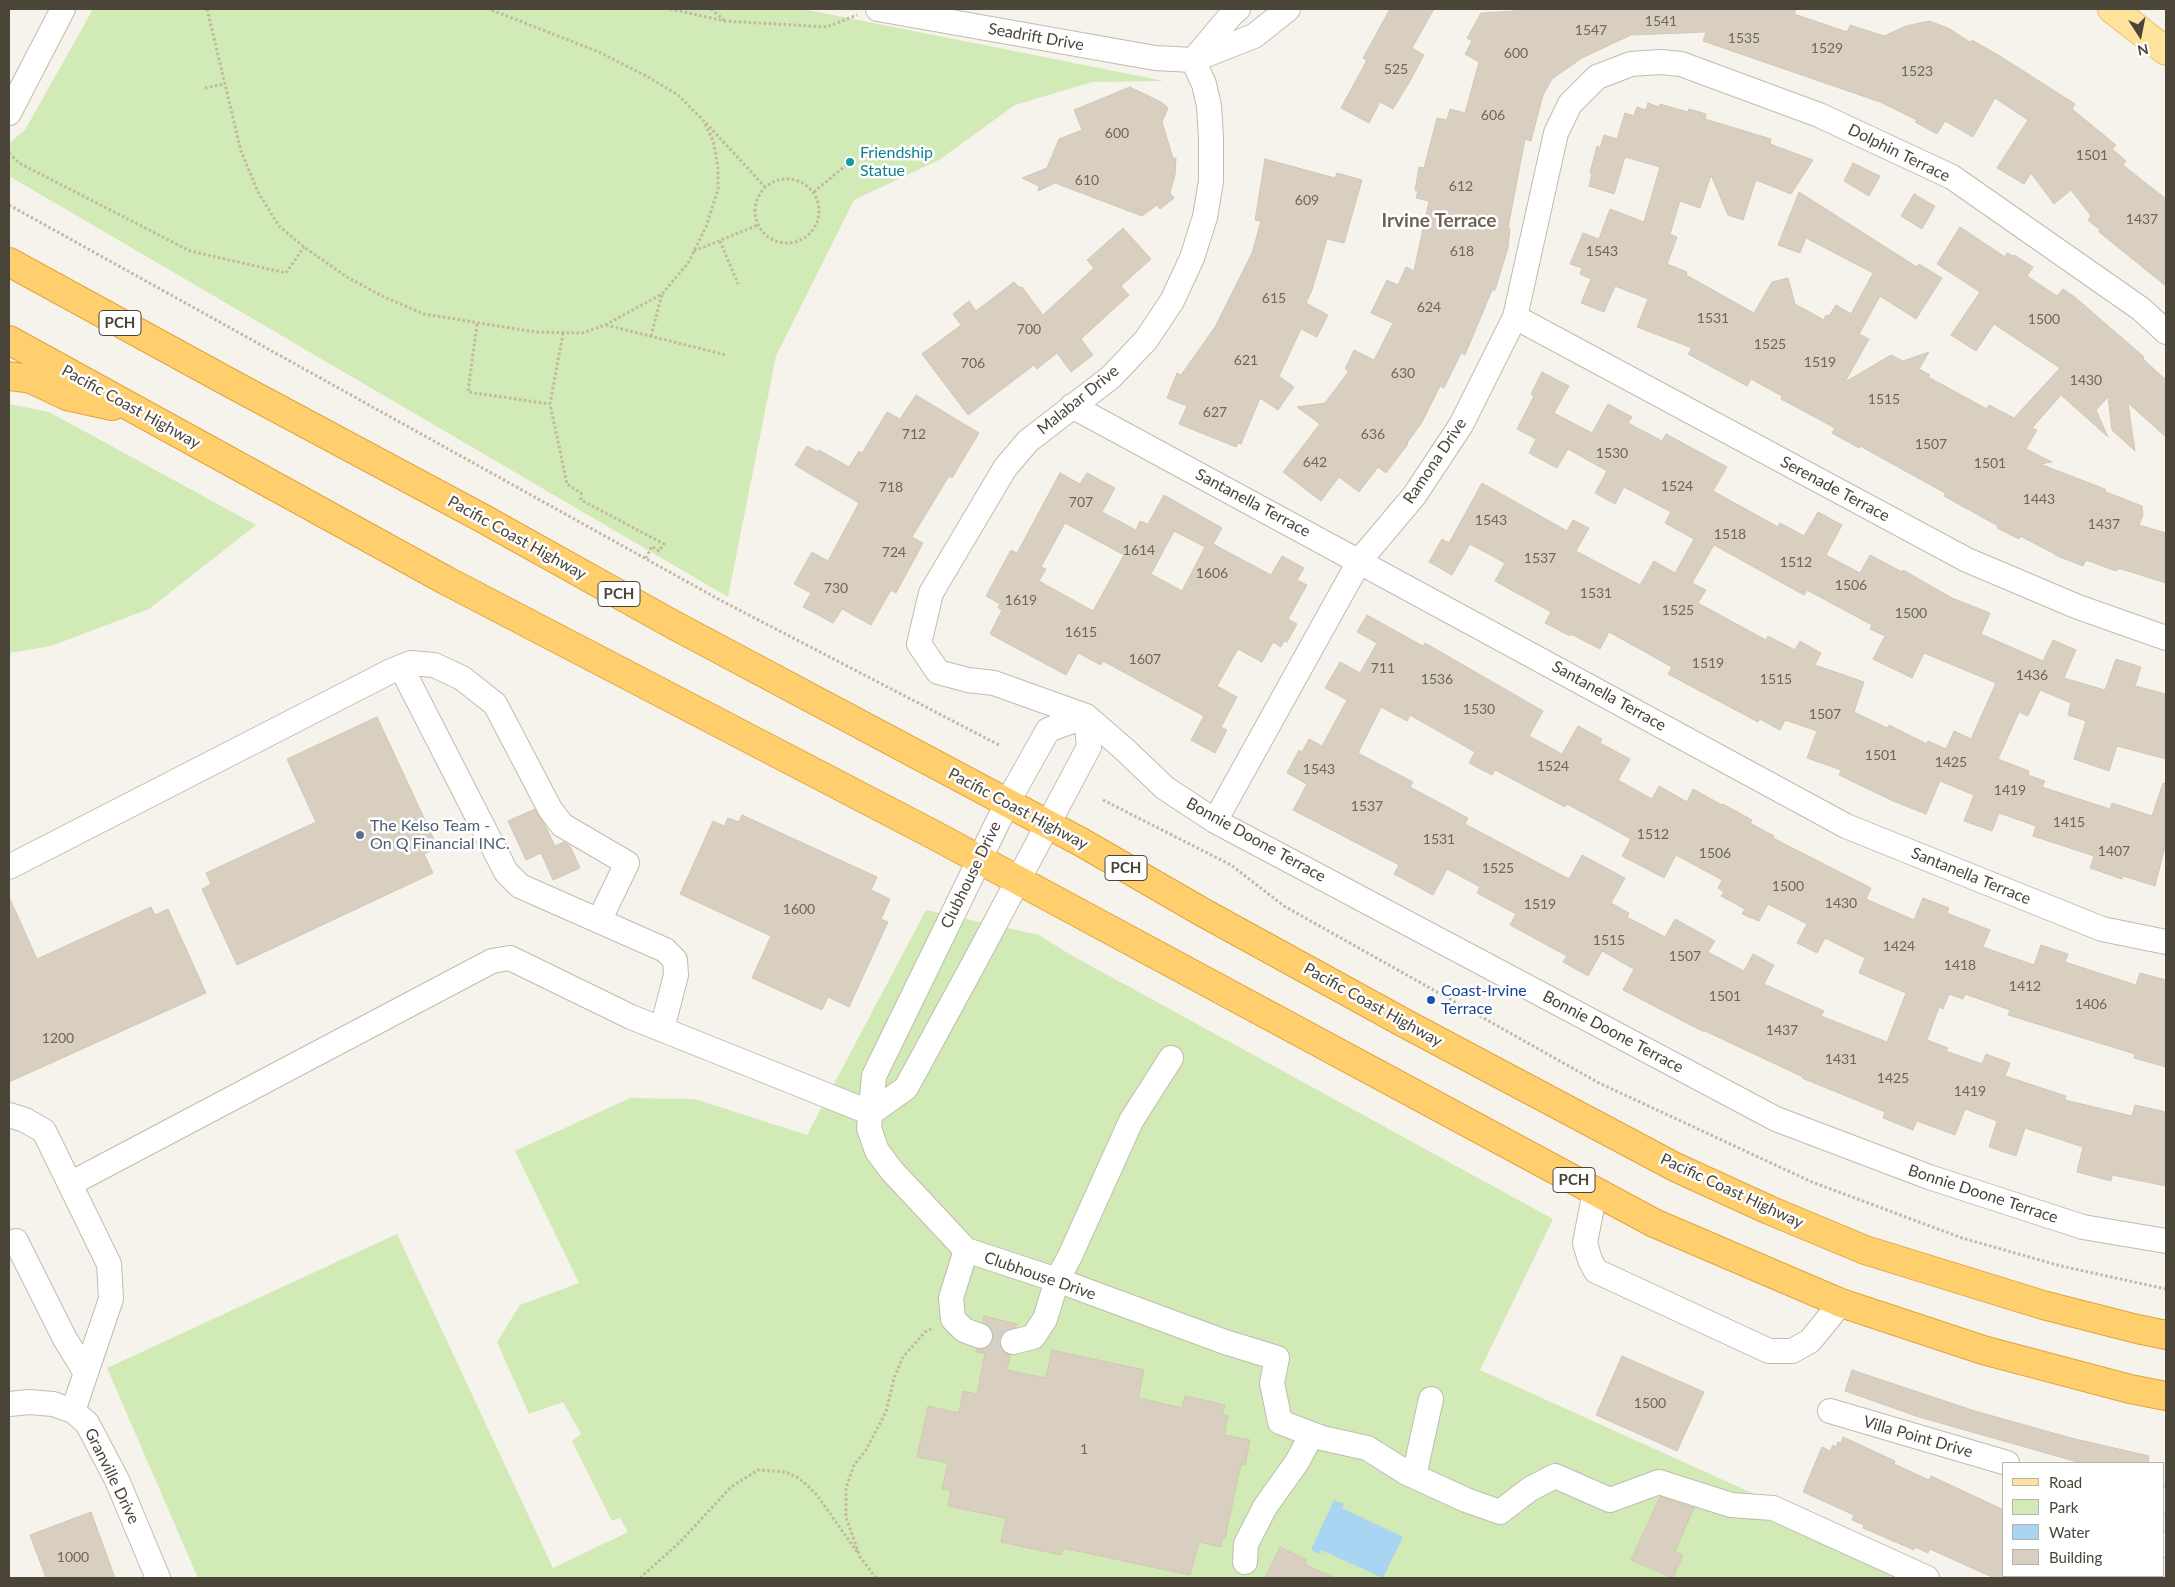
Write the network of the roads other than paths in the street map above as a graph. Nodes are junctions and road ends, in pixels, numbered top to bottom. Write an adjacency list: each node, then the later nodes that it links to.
1 (63, 9): 9 (street)
2 (1238, 9): 7 (street)
3 (1288, 9): 7 (street)
4 (2112, 9): 6 (main road)
5 (871, 11): 7 (street, Seadrift Drive)
6 (2166, 51)
7 (1193, 60): 15 (street, Malabar Drive)
8 (1597, 77): 11 (street, Ramona Drive); 12 (street, Dolphin Terrace)
9 (9, 113)
10 (9, 262): 22 (highway, Pacific Coast Highway / PCH)
11 (1515, 317): 17 (street, Ramona Drive); 18 (street, Serenade Terrace)
12 (2166, 332)
13 (9, 340): 16 (highway, Pacific Coast Highway / PCH)
14 (9, 376): 16 (highway)
15 (1072, 406): 17 (street, Santanella Terrace); 19 (street, Malabar Drive)
16 (141, 413): 25 (highway, Pacific Coast Highway / PCH)
17 (1360, 560): 23 (street, Ramona Drive); 29 (street, Santanella Terrace)
18 (2166, 638)
19 (919, 644): 21 (street, Bonnie Doone Terrace)
20 (401, 667): 26 (street); 28 (street); 28 (street)
21 (1086, 716): 22 (street); 23 (street, Bonnie Doone Terrace); 24 (street)
22 (1007, 803): 24 (highway, Pacific Coast Highway / PCH); 25 (street, Clubhouse Drive)
23 (1216, 821): 37 (street, Bonnie Doone Terrace)
24 (1048, 824): 27 (street); 41 (highway, Pacific Coast Highway / PCH)
25 (979, 859): 27 (highway, Pacific Coast Highway / PCH); 32 (street, Clubhouse Drive)
26 (9, 867)
27 (1018, 880): 32 (street); 35 (highway, Pacific Coast Highway / PCH)
28 (599, 921): 30 (street)
29 (2166, 942)
30 (662, 1029): 32 (street); 34 (street)
31 (1171, 1058): 39 (street)
32 (871, 1113): 38 (street, Clubhouse Drive)
33 (9, 1115): 34 (street)
34 (70, 1184): 44 (street)
35 (1595, 1191): 40 (highway, Pacific Coast Highway / PCH); 40 (street)
36 (16, 1241): 44 (street)
37 (2166, 1241)
38 (966, 1250): 39 (street, Clubhouse Drive); 42 (street)
39 (1056, 1280): 43 (street); 50 (street, Clubhouse Drive)
40 (1841, 1303): 45 (highway, Pacific Coast Highway / PCH)
41 (2166, 1335)
42 (980, 1336)
43 (1013, 1342)
44 (86, 1373): 48 (street)
45 (2166, 1396)
46 (1432, 1399): 52 (street)
47 (9, 1404): 48 (street, Granville Drive)
48 (73, 1411): 54 (street, Granville Drive)
49 (1830, 1411): 51 (street, Villa Point Drive)
50 (1312, 1434): 52 (street); 53 (street)
51 (2003, 1462)
52 (1414, 1476): 55 (street)
53 (1245, 1562)
54 (158, 1578)
55 (1927, 1578)

